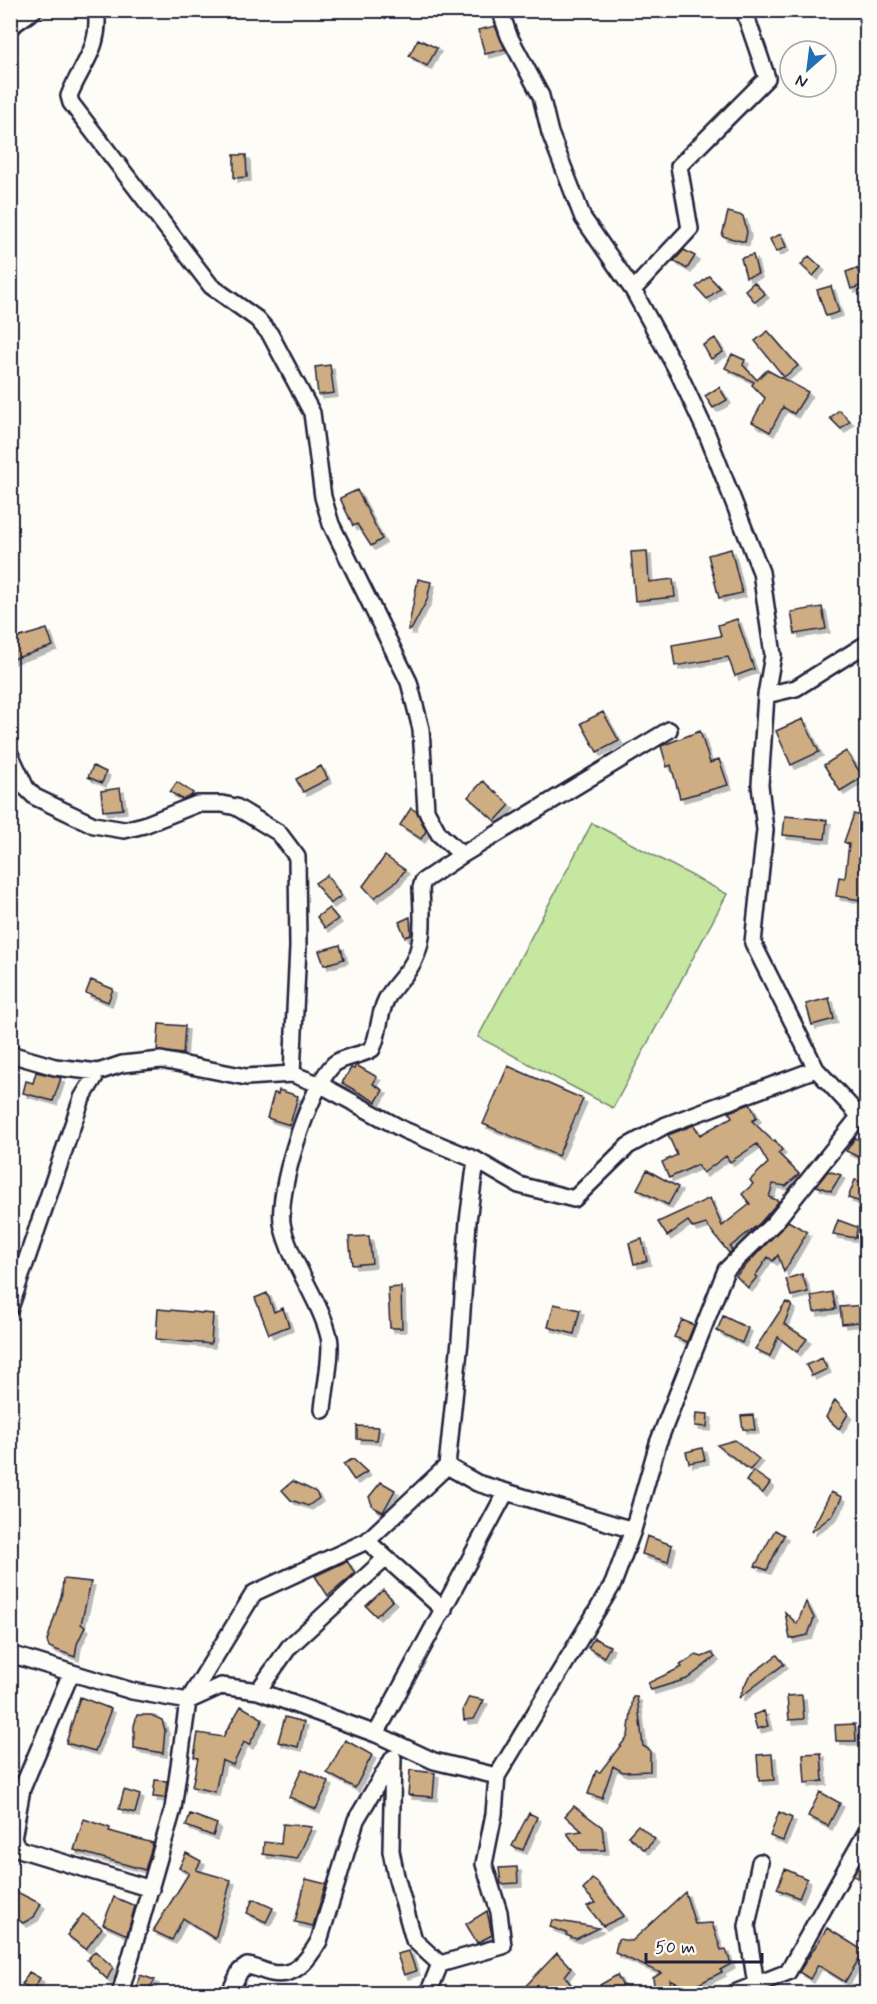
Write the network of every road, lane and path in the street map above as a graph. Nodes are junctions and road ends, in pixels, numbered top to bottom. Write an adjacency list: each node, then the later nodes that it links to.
1 (34, 10): 5 (street)
2 (96, 10): 11 (street)
3 (500, 10): 6 (street)
4 (744, 10): 6 (street)
5 (10, 27)
6 (633, 290): 8 (street)
7 (867, 644): 8 (street)
8 (766, 695): 13 (street)
9 (669, 730): 11 (street)
10 (10, 754): 15 (street)
11 (462, 855): 16 (street)
12 (10, 1054): 14 (street)
13 (816, 1068): 17 (street); 18 (street)
14 (98, 1072): 15 (street); 19 (street)
15 (292, 1074): 16 (street)
16 (321, 1085): 18 (street); 21 (street)
17 (863, 1120): 24 (street)
18 (476, 1160): 22 (street)
19 (13, 1286): 20 (street)
20 (10, 1308)
21 (323, 1410)
22 (447, 1466): 23 (street); 25 (street)
23 (506, 1492): 24 (street); 27 (street)
24 (633, 1530): 35 (street)
25 (367, 1542): 26 (street); 31 (street)
26 (386, 1558): 27 (street); 30 (street)
27 (444, 1610): 32 (street)
28 (10, 1653): 29 (street)
29 (71, 1673): 31 (street); 38 (street)
30 (258, 1691): 31 (street); 32 (street)
31 (188, 1701): 38 (street)
32 (376, 1734): 33 (street)
33 (392, 1742): 34 (street); 35 (street)
34 (393, 1758): 39 (street); 42 (street)
35 (497, 1776): 39 (street)
36 (867, 1833): 40 (street)
37 (760, 1862): 40 (street)
38 (151, 1889): 41 (street)
39 (440, 1964): 43 (street)
40 (756, 1985): 44 (street)
41 (120, 1994)
42 (230, 1994)
43 (428, 1994)
44 (732, 1994)

